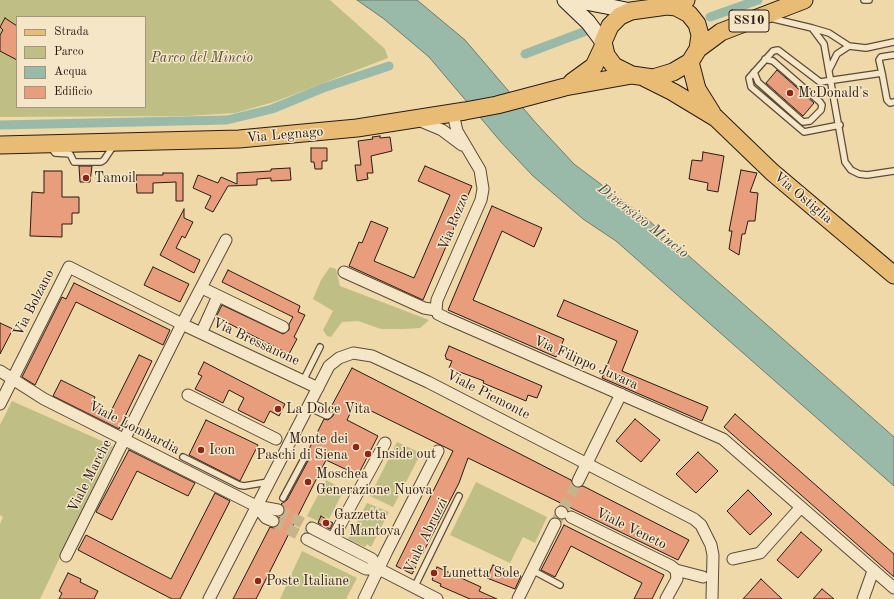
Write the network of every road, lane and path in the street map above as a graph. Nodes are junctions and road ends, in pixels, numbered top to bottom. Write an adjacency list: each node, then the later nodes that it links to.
1 (565, 0): 12 (main road)
2 (575, 0): 8 (main road)
3 (686, 0): 7 (main road, Via Legnago)
4 (804, 0): 9 (main road, Via Legnago / SS10)
5 (864, 0): 6 (lane)
6 (869, 0)
7 (667, 6): 8 (main road, Via Legnago); 14 (main road, Via Legnago)
8 (630, 11): 12 (main road, Via Legnago)
9 (762, 16): 10 (lane); 14 (main road, Via Legnago / SS10)
10 (812, 28): 13 (lane); 17 (lane)
11 (894, 42): 13 (lane)
12 (603, 44): 20 (main road); 22 (main road, Via Legnago)
13 (849, 46): 17 (lane)
14 (694, 55): 20 (main road, Via Legnago / SS10); 25 (main road, Via Ostiglia)
15 (894, 55): 19 (lane)
16 (765, 59): 18 (lane); 18 (lane); 21 (lane)
17 (828, 71): 21 (lane)
18 (754, 72): 27 (lane)
19 (882, 73): 21 (lane); 23 (lane)
20 (638, 76): 22 (main road, Via Legnago); 25 (main road, Via Ostiglia)
21 (831, 81): 27 (lane)
22 (565, 87): 24 (main road, Via Legnago)
23 (894, 102)
24 (459, 112): 26 (main road, Via Legnago); 29 (street, Via Pozzo)
25 (716, 118): 33 (main road, Via Ostiglia)
26 (418, 120): 28 (main road, Via Legnago); 29 (street, Via Pozzo)
27 (840, 126): 30 (lane)
28 (0, 145)
29 (466, 148): 36 (street, Via Pozzo)
30 (894, 171)
31 (226, 240): 34 (street, Viale Marche)
32 (344, 272): 36 (street, Via Filippo Juvara)
33 (894, 275)
34 (202, 288): 35 (street); 37 (street, Viale Marche)
35 (218, 296): 38 (street); 39 (street)
36 (436, 310): 45 (street, Via Filippo Juvara)
37 (182, 324): 42 (street, Via Bolzano); 43 (street, Via Bressanone); 51 (street, Viale Marche)
38 (204, 327)
39 (283, 327)
40 (320, 347): 43 (lane)
41 (0, 371): 42 (street, Viale Lombardia)
42 (12, 379): 47 (street); 51 (street, Viale Lombardia)
43 (303, 381): 44 (street, Via Bressanone)
44 (318, 388): 48 (street, Viale Piemonte); 56 (street, Viale Piemonte)
45 (620, 394): 56 (street); 62 (street, Via Filippo Juvara)
46 (188, 395): 50 (street)
47 (0, 404)
48 (310, 405): 49 (street); 58 (street, Viale Piemonte)
49 (327, 413)
50 (276, 439)
51 (125, 440): 61 (street, Viale Lombardia); 70 (street, Viale Marche)
52 (385, 443): 68 (street)
53 (438, 451): 72 (street)
54 (183, 457): 58 (lane)
55 (305, 457): 60 (lane)
56 (588, 462): 57 (street); 85 (street, Viale Piemonte)
57 (578, 480)
58 (268, 482): 61 (street, Viale Piemonte)
59 (459, 496): 78 (lane, Viale Abruzzi)
60 (283, 498)
61 (256, 506): 63 (street, Viale Lombardia); 65 (street, Viale Lombardia); 80 (street, Viale Piemonte)
62 (801, 507): 71 (street); 75 (street, Via Filippo Juvara)
63 (278, 510)
64 (565, 514): 74 (street, Viale Veneto)
65 (273, 521)
66 (555, 524): 73 (street)
67 (312, 528): 68 (street)
68 (333, 538): 72 (street)
69 (307, 539): 72 (street)
70 (66, 556)
71 (733, 559)
72 (379, 569): 78 (street); 81 (street)
73 (531, 569): 77 (lane); 83 (street)
74 (676, 570): 76 (street, Viale Veneto); 84 (street)
75 (873, 571): 79 (street, Via Filippo Juvara); 86 (street)
76 (703, 577)
77 (560, 585)
78 (414, 588): 82 (street)
79 (894, 588)
80 (209, 599)
81 (364, 599)
82 (437, 599)
83 (518, 599)
84 (666, 599)
85 (712, 599)
86 (863, 599)

